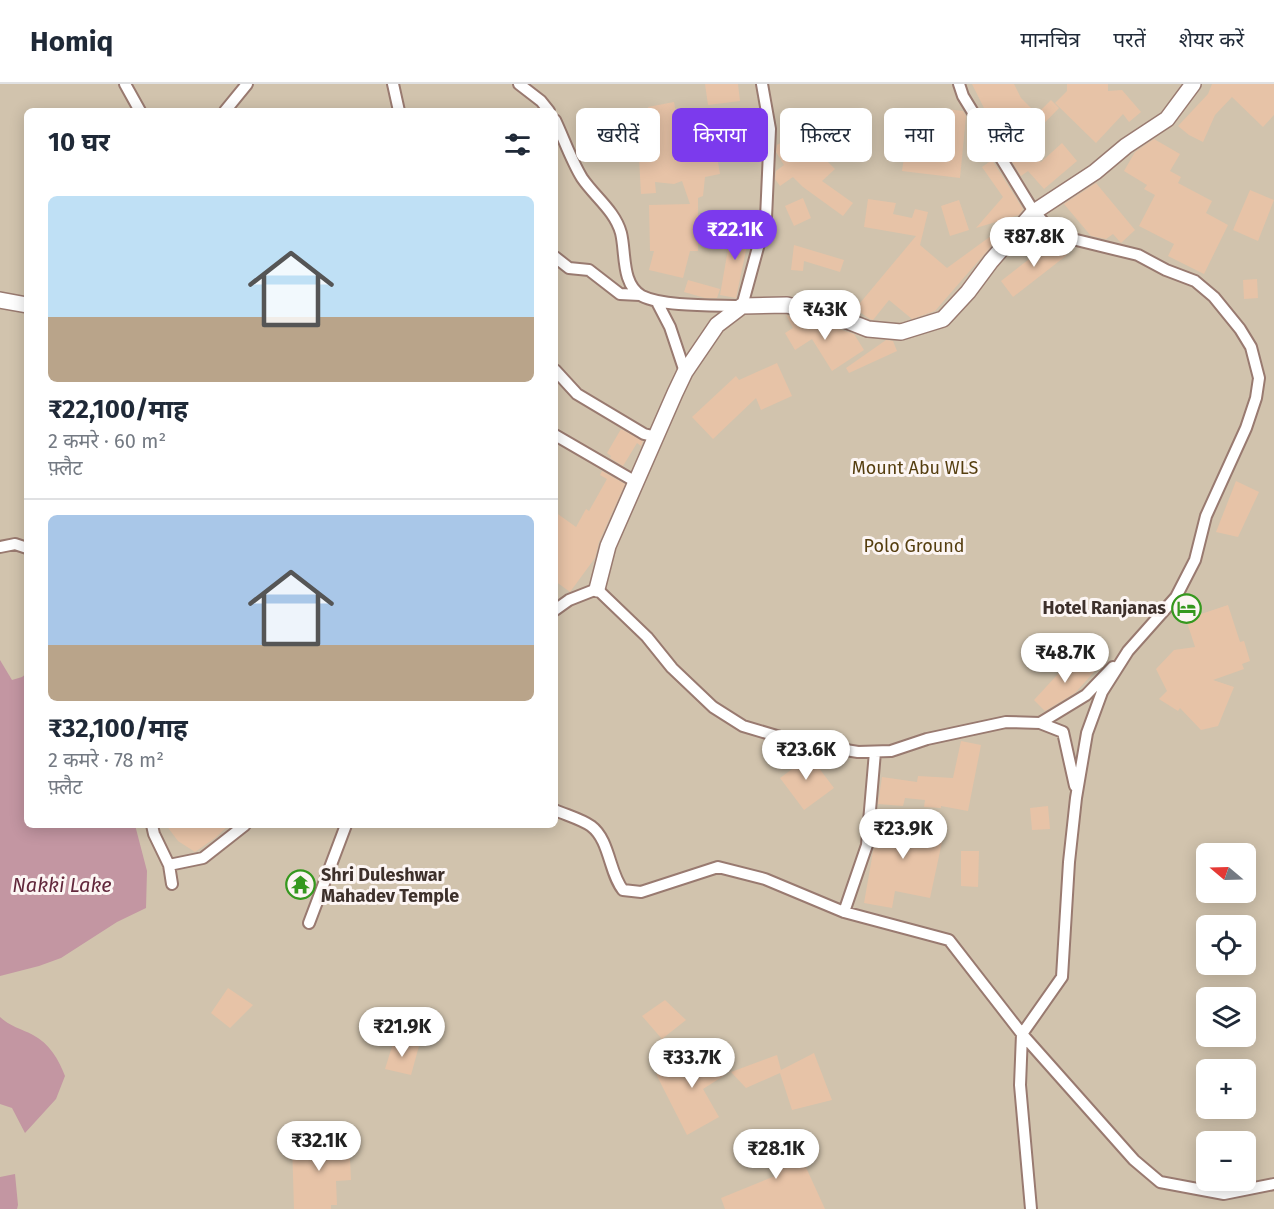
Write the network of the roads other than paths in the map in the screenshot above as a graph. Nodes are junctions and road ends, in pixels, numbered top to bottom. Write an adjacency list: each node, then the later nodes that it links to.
1 (124, 84): 8 (street)
2 (247, 84): 9 (street)
3 (393, 84): 10 (street)
4 (519, 84): 11 (street)
5 (762, 84): 19 (street)
6 (959, 84): 13 (street)
7 (1193, 84): 13 (main road)
8 (138, 108)
9 (227, 108)
10 (398, 108)
11 (547, 108)
12 (558, 126): 15 (street)
13 (1034, 212): 19 (main road); 29 (street)
14 (558, 259): 15 (street)
15 (640, 295): 17 (street)
16 (0, 300): 18 (main road)
17 (657, 302): 19 (street); 20 (street)
18 (24, 304)
19 (742, 306): 20 (main road)
20 (685, 372): 23 (main road)
21 (558, 373): 23 (street)
22 (558, 437): 24 (street)
23 (657, 437): 24 (main road)
24 (636, 482): 27 (main road)
25 (0, 547): 26 (street)
26 (24, 547)
27 (597, 589): 28 (street); 31 (street)
28 (558, 608)
29 (1130, 648): 30 (street); 32 (street)
30 (1040, 723): 31 (street); 32 (street)
31 (875, 752): 39 (street)
32 (1076, 798): 41 (street)
33 (558, 811): 39 (street)
34 (153, 828): 37 (street)
35 (241, 828): 37 (street)
36 (345, 828): 40 (street)
37 (169, 865): 38 (street)
38 (172, 884)
39 (844, 912): 41 (street)
40 (309, 923)
41 (1022, 1034): 42 (street); 43 (street)
42 (1274, 1184)
43 (1031, 1209)

